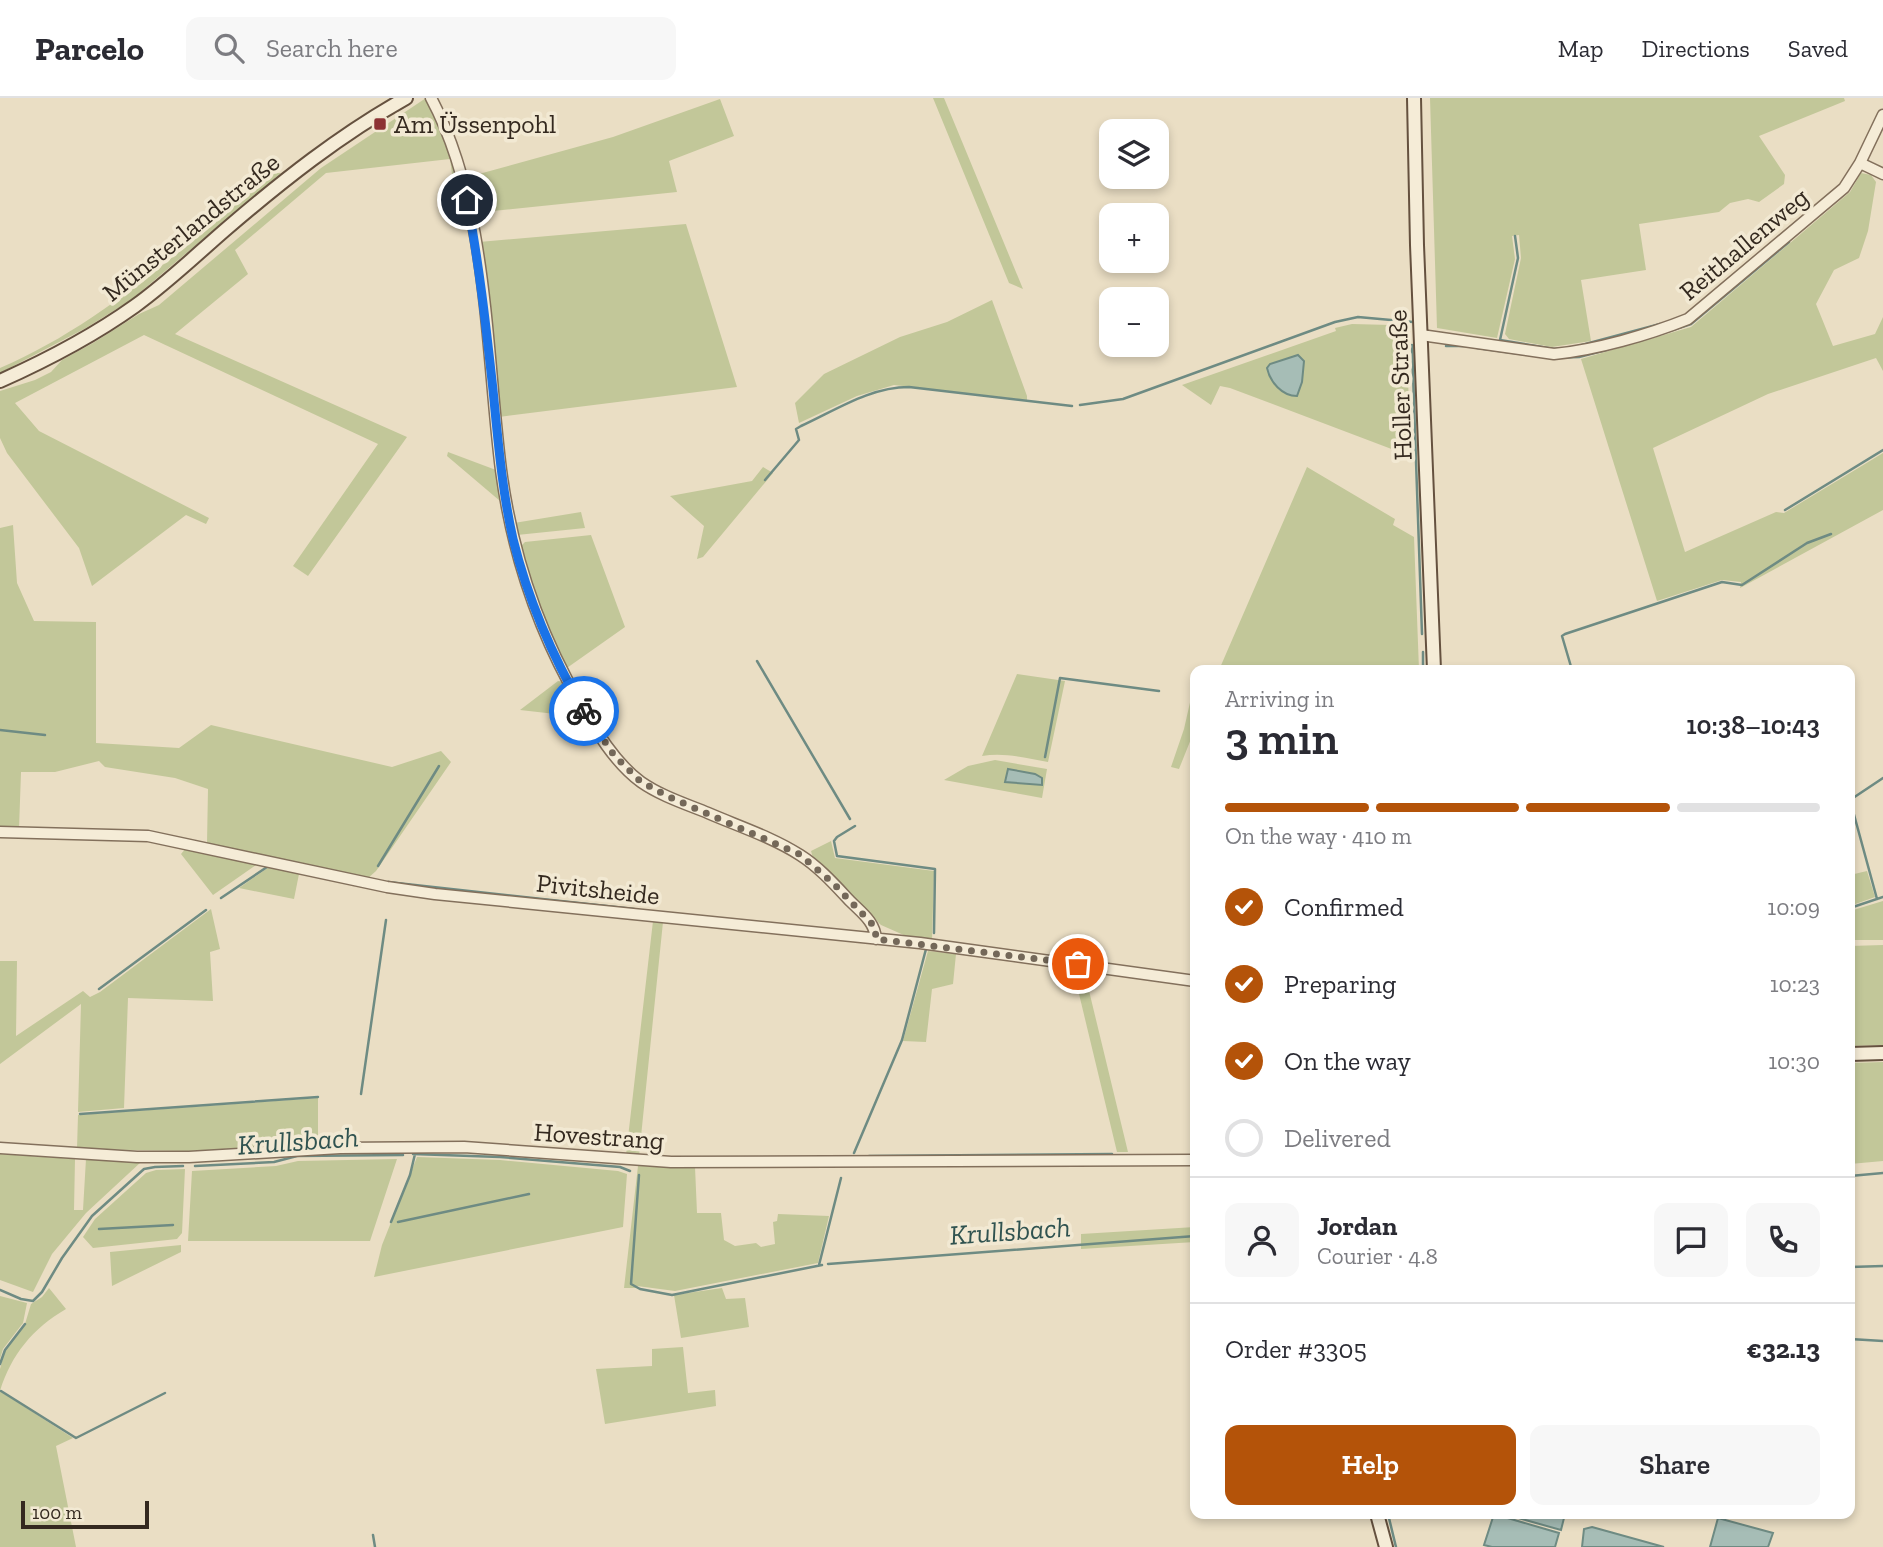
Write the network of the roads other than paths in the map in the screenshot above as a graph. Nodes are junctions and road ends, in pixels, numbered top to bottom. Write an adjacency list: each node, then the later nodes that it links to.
1 (406, 98): 8 (street, Münsterlandstraße)
2 (431, 98): 11 (street)
3 (1415, 98): 7 (street, Holler Straße)
4 (1883, 115): 5 (street, Reithallenweg)
5 (1860, 163): 6 (street); 7 (street, Reithallenweg)
6 (1883, 174)
7 (1422, 335): 9 (street, Holler Straße)
8 (0, 381)
9 (1434, 665)
10 (0, 832): 11 (street, Pivitsheide)
11 (876, 939): 12 (street, Pivitsheide)
12 (1190, 980)
13 (1883, 1053): 14 (street)
14 (1855, 1054)
15 (0, 1149): 16 (street, Hovestrang)
16 (1190, 1160)
17 (1378, 1519): 18 (street)
18 (1386, 1547)

